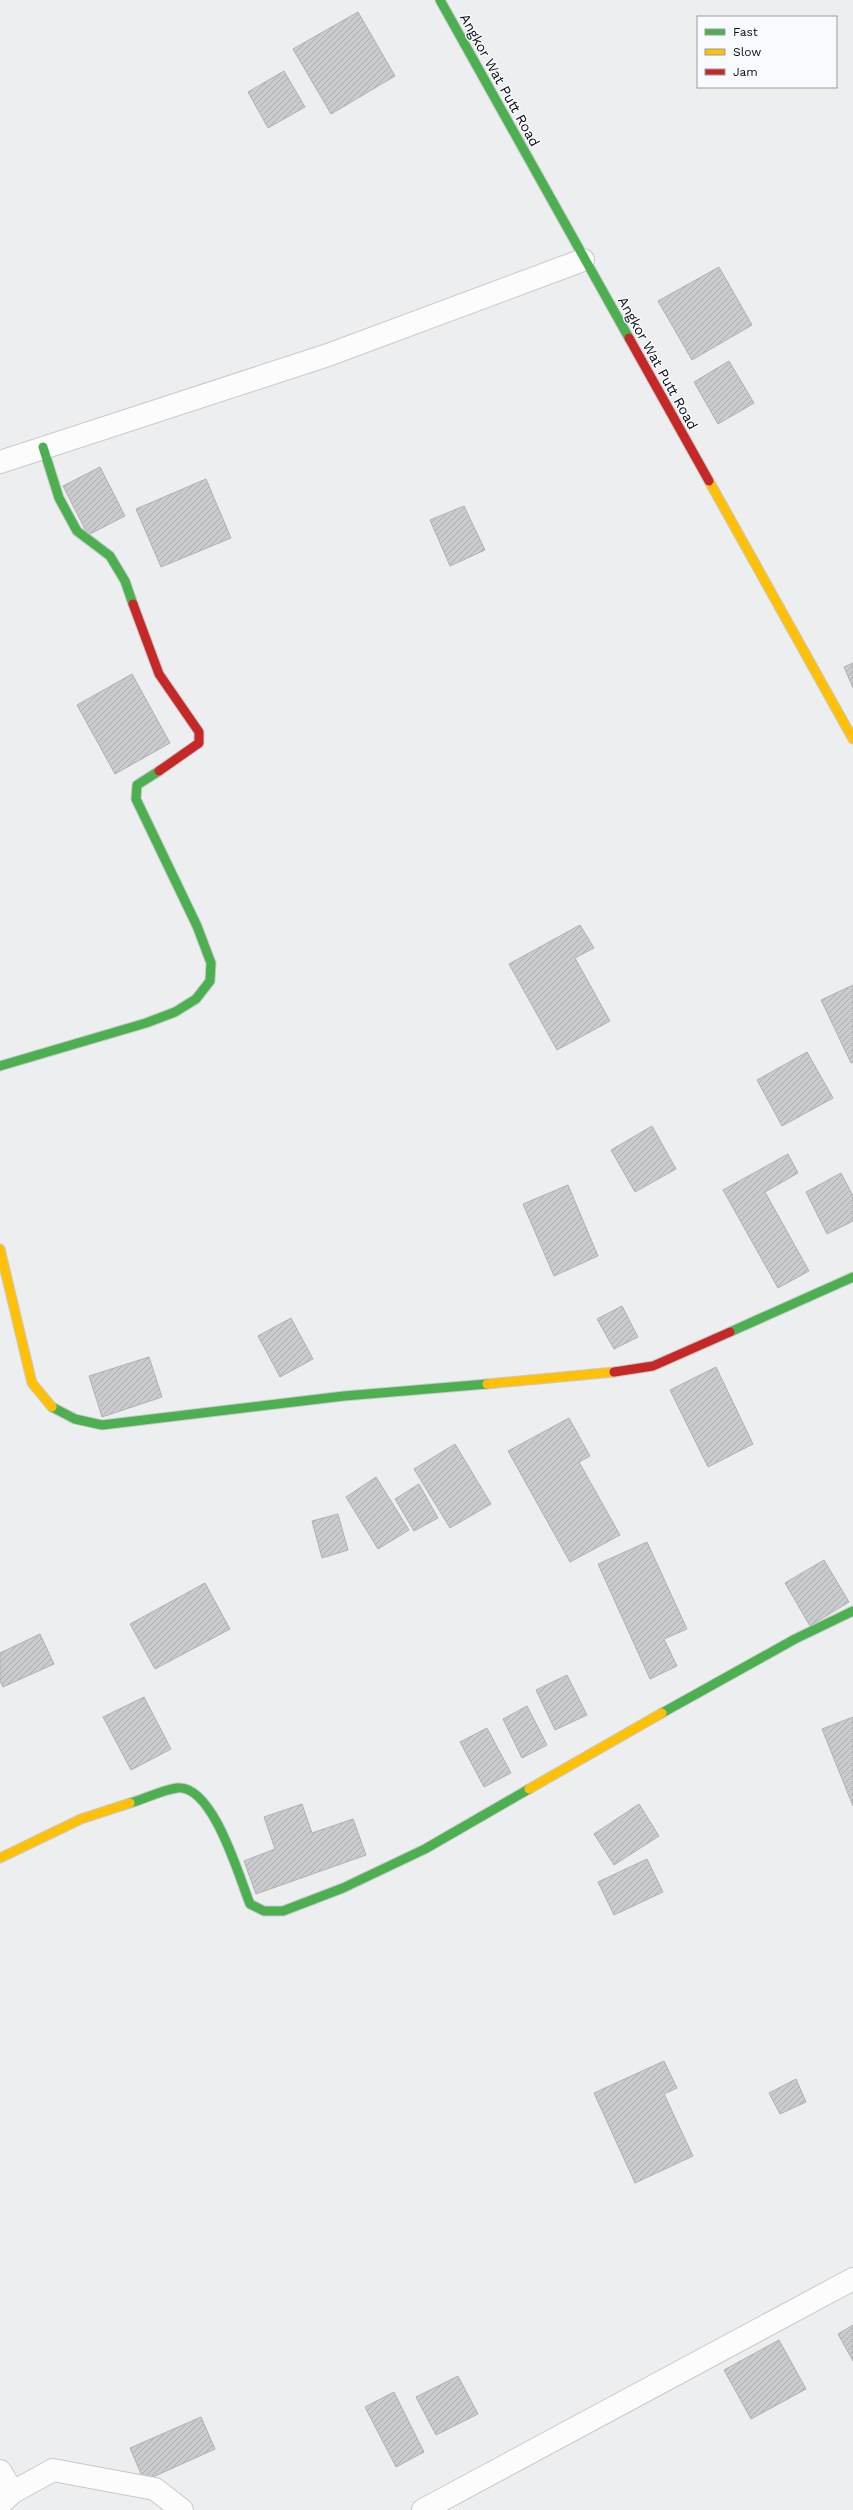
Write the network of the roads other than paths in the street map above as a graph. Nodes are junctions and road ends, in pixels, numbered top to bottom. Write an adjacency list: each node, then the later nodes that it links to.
1 (440, 0): 2 (street, Angkor Wat Putt Road)
2 (584, 260): 3 (street); 5 (street, Angkor Wat Putt Road)
3 (43, 448): 4 (street); 6 (street)
4 (0, 462)
5 (853, 739)
6 (0, 1066)
7 (0, 1249): 8 (street)
8 (853, 1276)
9 (853, 1611): 10 (street)
10 (0, 1858)
11 (853, 2279): 15 (street)
12 (0, 2472): 13 (street)
13 (7, 2498): 14 (street)
14 (182, 2510)
15 (423, 2510)

